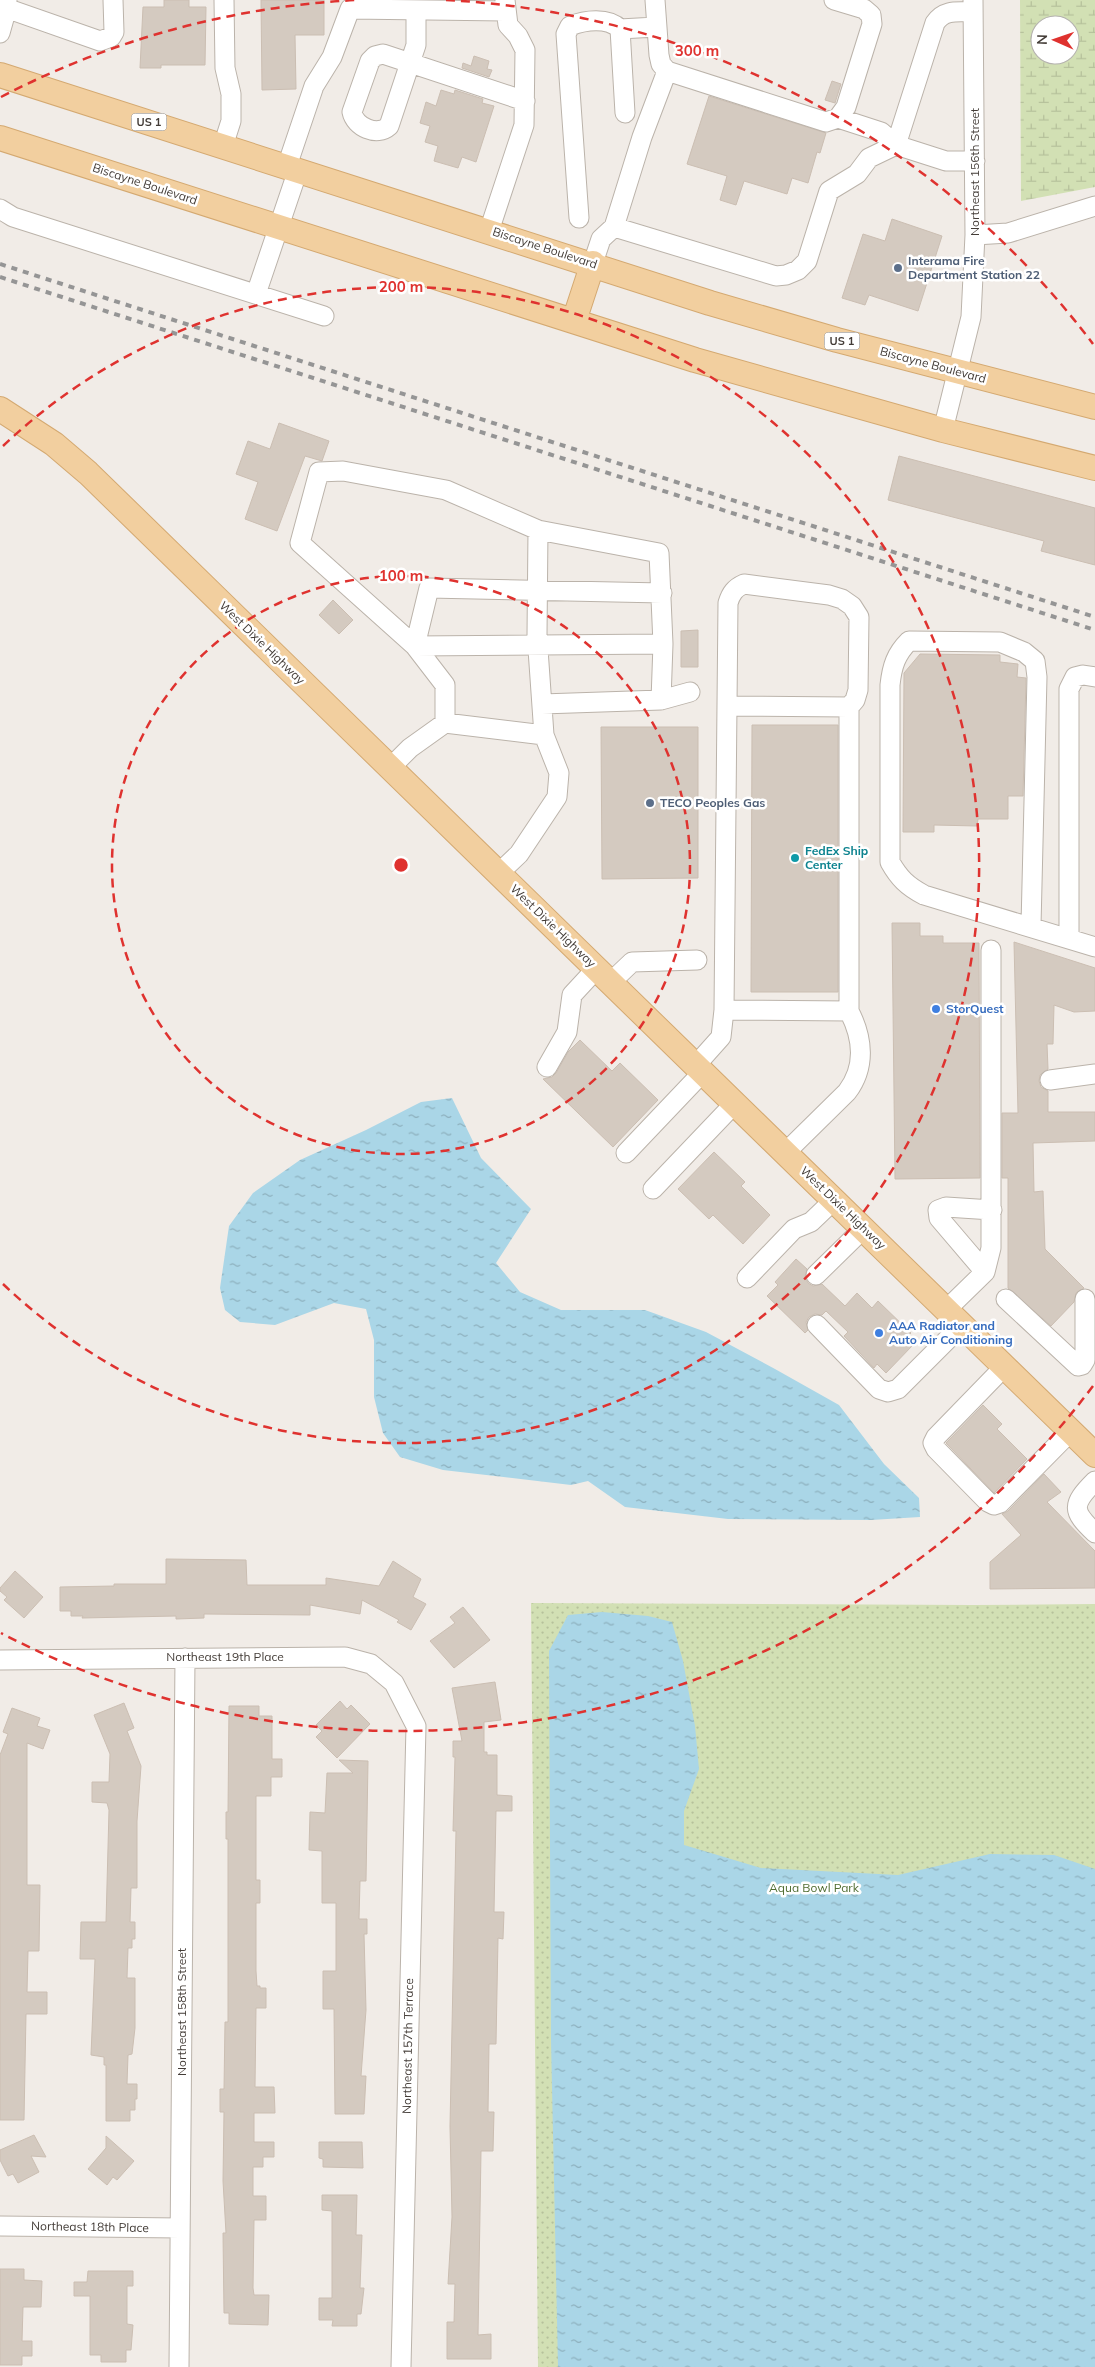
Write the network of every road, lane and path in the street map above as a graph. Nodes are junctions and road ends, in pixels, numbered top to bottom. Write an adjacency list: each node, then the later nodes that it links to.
1 (114, 0): 5 (street)
2 (224, 0): 19 (street)
3 (656, 0): 10 (street)
4 (834, 0): 17 (street)
5 (5, 5): 12 (street)
6 (352, 5): 9 (street); 22 (street)
7 (505, 5): 9 (street); 15 (street)
8 (973, 6): 20 (street); 21 (street, Northeast 156th Street)
9 (416, 10): 15 (street)
10 (656, 27): 11 (street); 13 (street)
11 (620, 29): 16 (street); 25 (street)
12 (0, 33)
13 (667, 71): 17 (street); 26 (street)
14 (0, 74): 19 (main road, Biscayne Boulevard / US 1)
15 (525, 101): 28 (street)
16 (624, 113)
17 (838, 118): 20 (street)
18 (0, 138): 27 (main road, Biscayne Boulevard)
19 (223, 146): 22 (main road, Biscayne Boulevard / US 1)
20 (896, 146): 21 (street); 26 (street)
21 (975, 161): 29 (street, Northeast 156th Street)
22 (293, 168): 27 (street); 28 (main road, Biscayne Boulevard / US 1)
23 (1095, 206): 29 (street)
24 (0, 209): 31 (street)
25 (579, 218)
26 (614, 226): 30 (street)
27 (279, 227): 31 (street); 33 (main road, Biscayne Boulevard)
28 (489, 231): 30 (main road, Biscayne Boulevard / US 1)
29 (975, 235): 34 (street, Northeast 156th Street)
30 (593, 263): 33 (main road); 34 (main road, Biscayne Boulevard / US 1)
31 (256, 294): 32 (street)
32 (324, 316)
33 (574, 321): 37 (main road, Biscayne Boulevard)
34 (958, 372): 35 (main road, Biscayne Boulevard / US 1); 37 (street, Northeast 156th Street)
35 (1095, 407)
36 (0, 409): 53 (main road, West Dixie Highway)
37 (943, 430): 38 (main road, Biscayne Boulevard)
38 (1095, 468)
39 (538, 530): 40 (street); 41 (street); 43 (street)
40 (538, 590): 41 (street); 43 (street); 44 (street)
41 (662, 593): 42 (street)
42 (663, 644): 44 (street); 47 (street)
43 (415, 646): 44 (street); 51 (street)
44 (539, 646): 48 (street)
45 (1095, 677): 56 (street)
46 (690, 692): 47 (street)
47 (661, 700): 48 (street)
48 (542, 704): 52 (street)
49 (727, 706): 50 (street); 50 (street); 61 (street)
50 (849, 707): 62 (street)
51 (445, 723): 52 (street); 53 (street)
52 (544, 735): 54 (street)
53 (390, 768): 54 (main road, West Dixie Highway)
54 (499, 873): 60 (main road, West Dixie Highway)
55 (1030, 926): 55 (street); 56 (street)
56 (1069, 938): 57 (street)
57 (1095, 947)
58 (991, 950): 72 (street)
59 (697, 960): 60 (street)
60 (604, 975): 63 (street); 64 (main road, West Dixie Highway)
61 (724, 1010): 62 (street); 64 (street)
62 (849, 1011): 68 (street)
63 (547, 1068)
64 (699, 1068): 67 (main road, West Dixie Highway); 69 (street)
65 (1095, 1074): 66 (street)
66 (1050, 1080)
67 (735, 1103): 68 (main road, West Dixie Highway); 70 (street)
68 (785, 1152): 71 (main road, West Dixie Highway)
69 (626, 1153)
70 (653, 1189)
71 (834, 1200): 73 (main road, West Dixie Highway); 76 (street)
72 (992, 1210): 74 (street); 74 (street)
73 (864, 1228): 75 (street); 79 (main road, West Dixie Highway)
74 (985, 1272): 79 (street)
75 (816, 1275)
76 (748, 1278)
77 (1085, 1299): 81 (street)
78 (1006, 1300): 81 (street)
79 (954, 1317): 80 (street); 82 (main road, West Dixie Highway)
80 (817, 1325)
81 (1090, 1340)
82 (1005, 1366): 83 (main road, West Dixie Highway); 83 (street)
83 (1071, 1431): 84 (main road, West Dixie Highway)
84 (1095, 1455)
85 (1095, 1482): 86 (street)
86 (1095, 1534)
87 (185, 1658): 88 (street, Northeast 19th Place); 89 (street, Northeast 19th Place); 91 (street, Northeast 158th Street)
88 (0, 1660)
89 (416, 1726): 93 (street, Northeast 157th Terrace)
90 (0, 2226): 91 (street, Northeast 18th Place)
91 (180, 2228): 92 (street, Northeast 158th Street)
92 (178, 2367)
93 (401, 2367)

